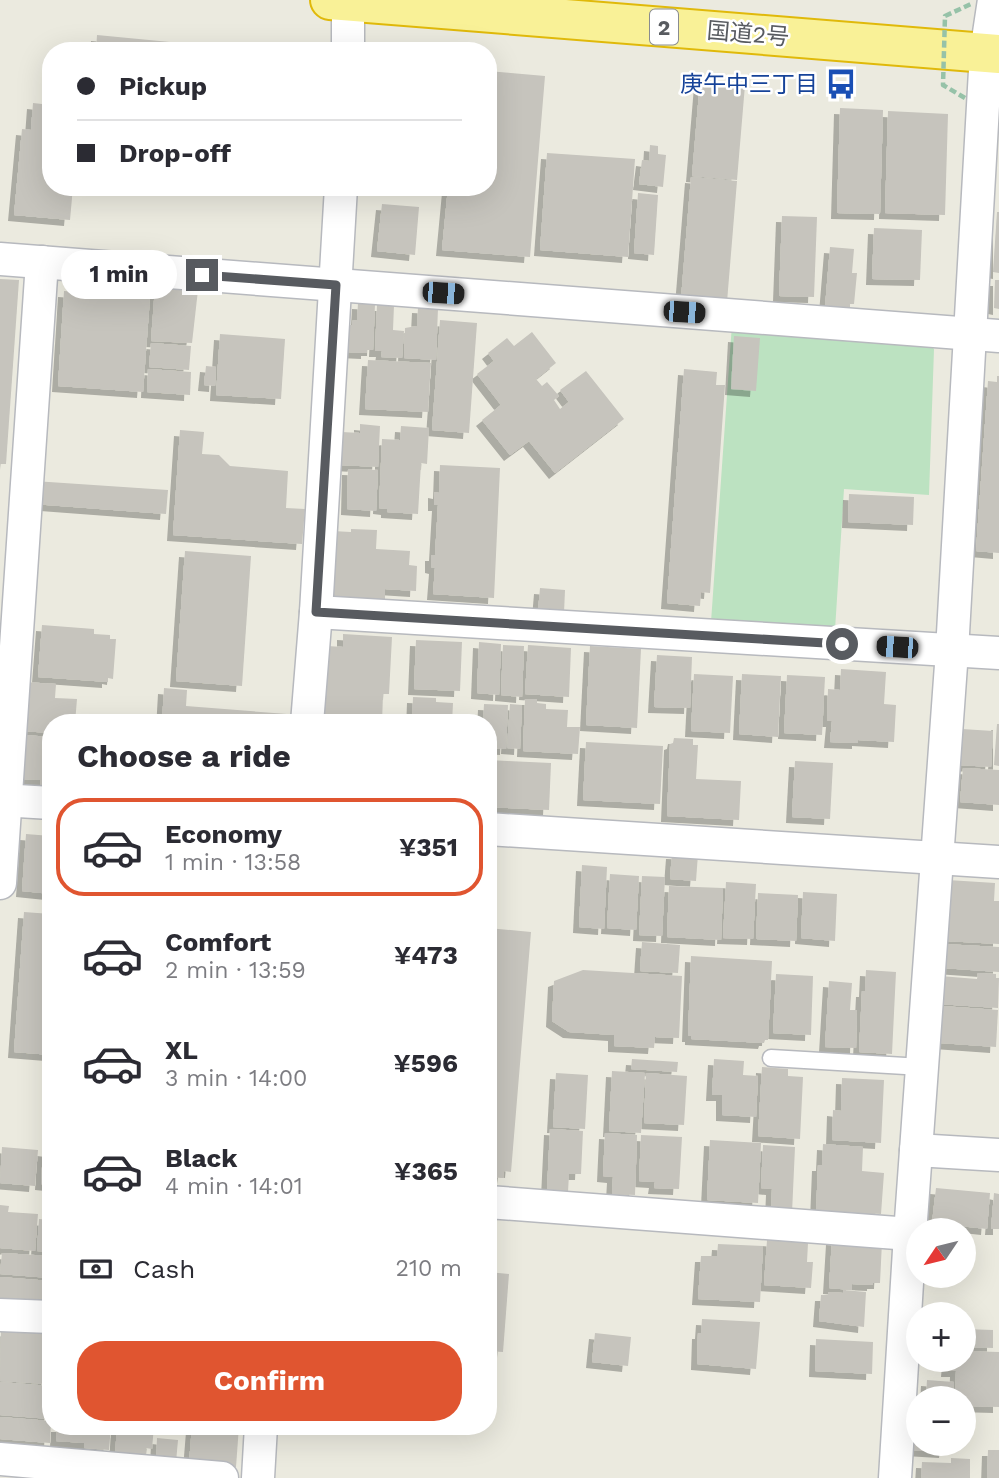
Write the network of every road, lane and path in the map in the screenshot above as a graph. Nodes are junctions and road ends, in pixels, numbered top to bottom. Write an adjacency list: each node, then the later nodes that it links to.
1 (342, 0): 3 (street); 4 (highway, 国道2号 / 2)
2 (983, 2): 4 (street); 5 (path, bridge)
3 (347, 42)
4 (993, 53): 10 (street)
5 (965, 98)
6 (341, 196): 9 (street)
7 (0, 260): 8 (street)
8 (42, 262): 9 (street); 15 (street)
9 (336, 285): 10 (street); 11 (street)
10 (984, 335): 12 (street)
11 (316, 612): 12 (street); 14 (street)
12 (953, 651): 13 (street); 18 (street)
13 (999, 653)
14 (308, 714)
15 (3, 801): 16 (street); 20 (street)
16 (42, 803)
17 (497, 830): 18 (street)
18 (937, 858): 19 (street); 22 (street)
19 (999, 862)
20 (0, 883)
21 (771, 1058): 22 (lane)
22 (922, 1067): 23 (street)
23 (916, 1150): 24 (street); 26 (street)
24 (999, 1155)
25 (497, 1203): 27 (street)
26 (911, 1218)
27 (906, 1234)
28 (907, 1288): 35 (street)
29 (0, 1315): 30 (street)
30 (42, 1317)
31 (260, 1435): 34 (street)
32 (5, 1466): 33 (street)
33 (222, 1478)
34 (258, 1478)
35 (895, 1478)

